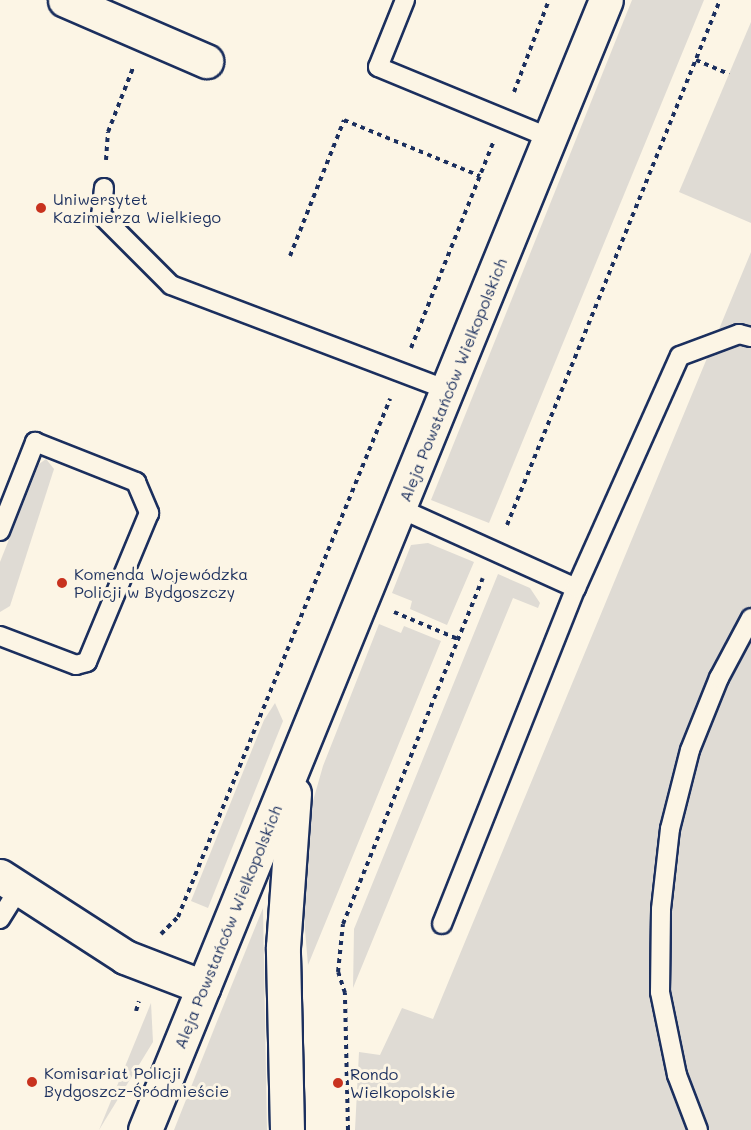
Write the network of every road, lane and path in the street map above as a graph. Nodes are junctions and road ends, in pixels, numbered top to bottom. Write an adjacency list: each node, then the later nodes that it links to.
1 (65, 0): 6 (street)
2 (405, 0): 10 (lane)
3 (549, 0): 10 (path)
4 (606, 0): 11 (street, Aleja Powstańców Wielkopolskich)
5 (720, 0): 7 (path)
6 (146, 35): 8 (street); 13 (path)
7 (696, 60): 9 (path); 19 (path)
8 (206, 61)
9 (729, 74)
10 (503, 118): 11 (lane); 12 (path)
11 (550, 138): 17 (street, Aleja Powstańców Wielkopolskich)
12 (480, 176): 14 (path); 16 (path)
13 (104, 188): 16 (lane)
14 (290, 256)
15 (751, 337): 22 (lane)
16 (401, 372): 17 (lane); 31 (path)
17 (447, 390): 18 (street, Aleja Powstańców Wielkopolskich)
18 (401, 509): 22 (lane); 27 (street, Aleja Powstańców Wielkopolskich)
19 (505, 529)
20 (0, 531): 25 (lane)
21 (487, 569): 26 (path)
22 (576, 588): 30 (lane)
23 (385, 608): 26 (path)
24 (751, 618): 37 (lane)
25 (0, 636)
26 (458, 639): 36 (path)
27 (297, 759): 32 (street, Aleja Powstańców Wielkopolskich); 35 (street, Aleja Powstańców Wielkopolskich)
28 (10, 882): 29 (lane); 31 (street)
29 (0, 919)
30 (442, 924)
31 (148, 967): 32 (street); 33 (path)
32 (203, 987): 34 (street, Aleja Powstańców Wielkopolskich)
33 (136, 1011)
34 (146, 1130)
35 (287, 1130)
36 (348, 1130)
37 (698, 1130)

